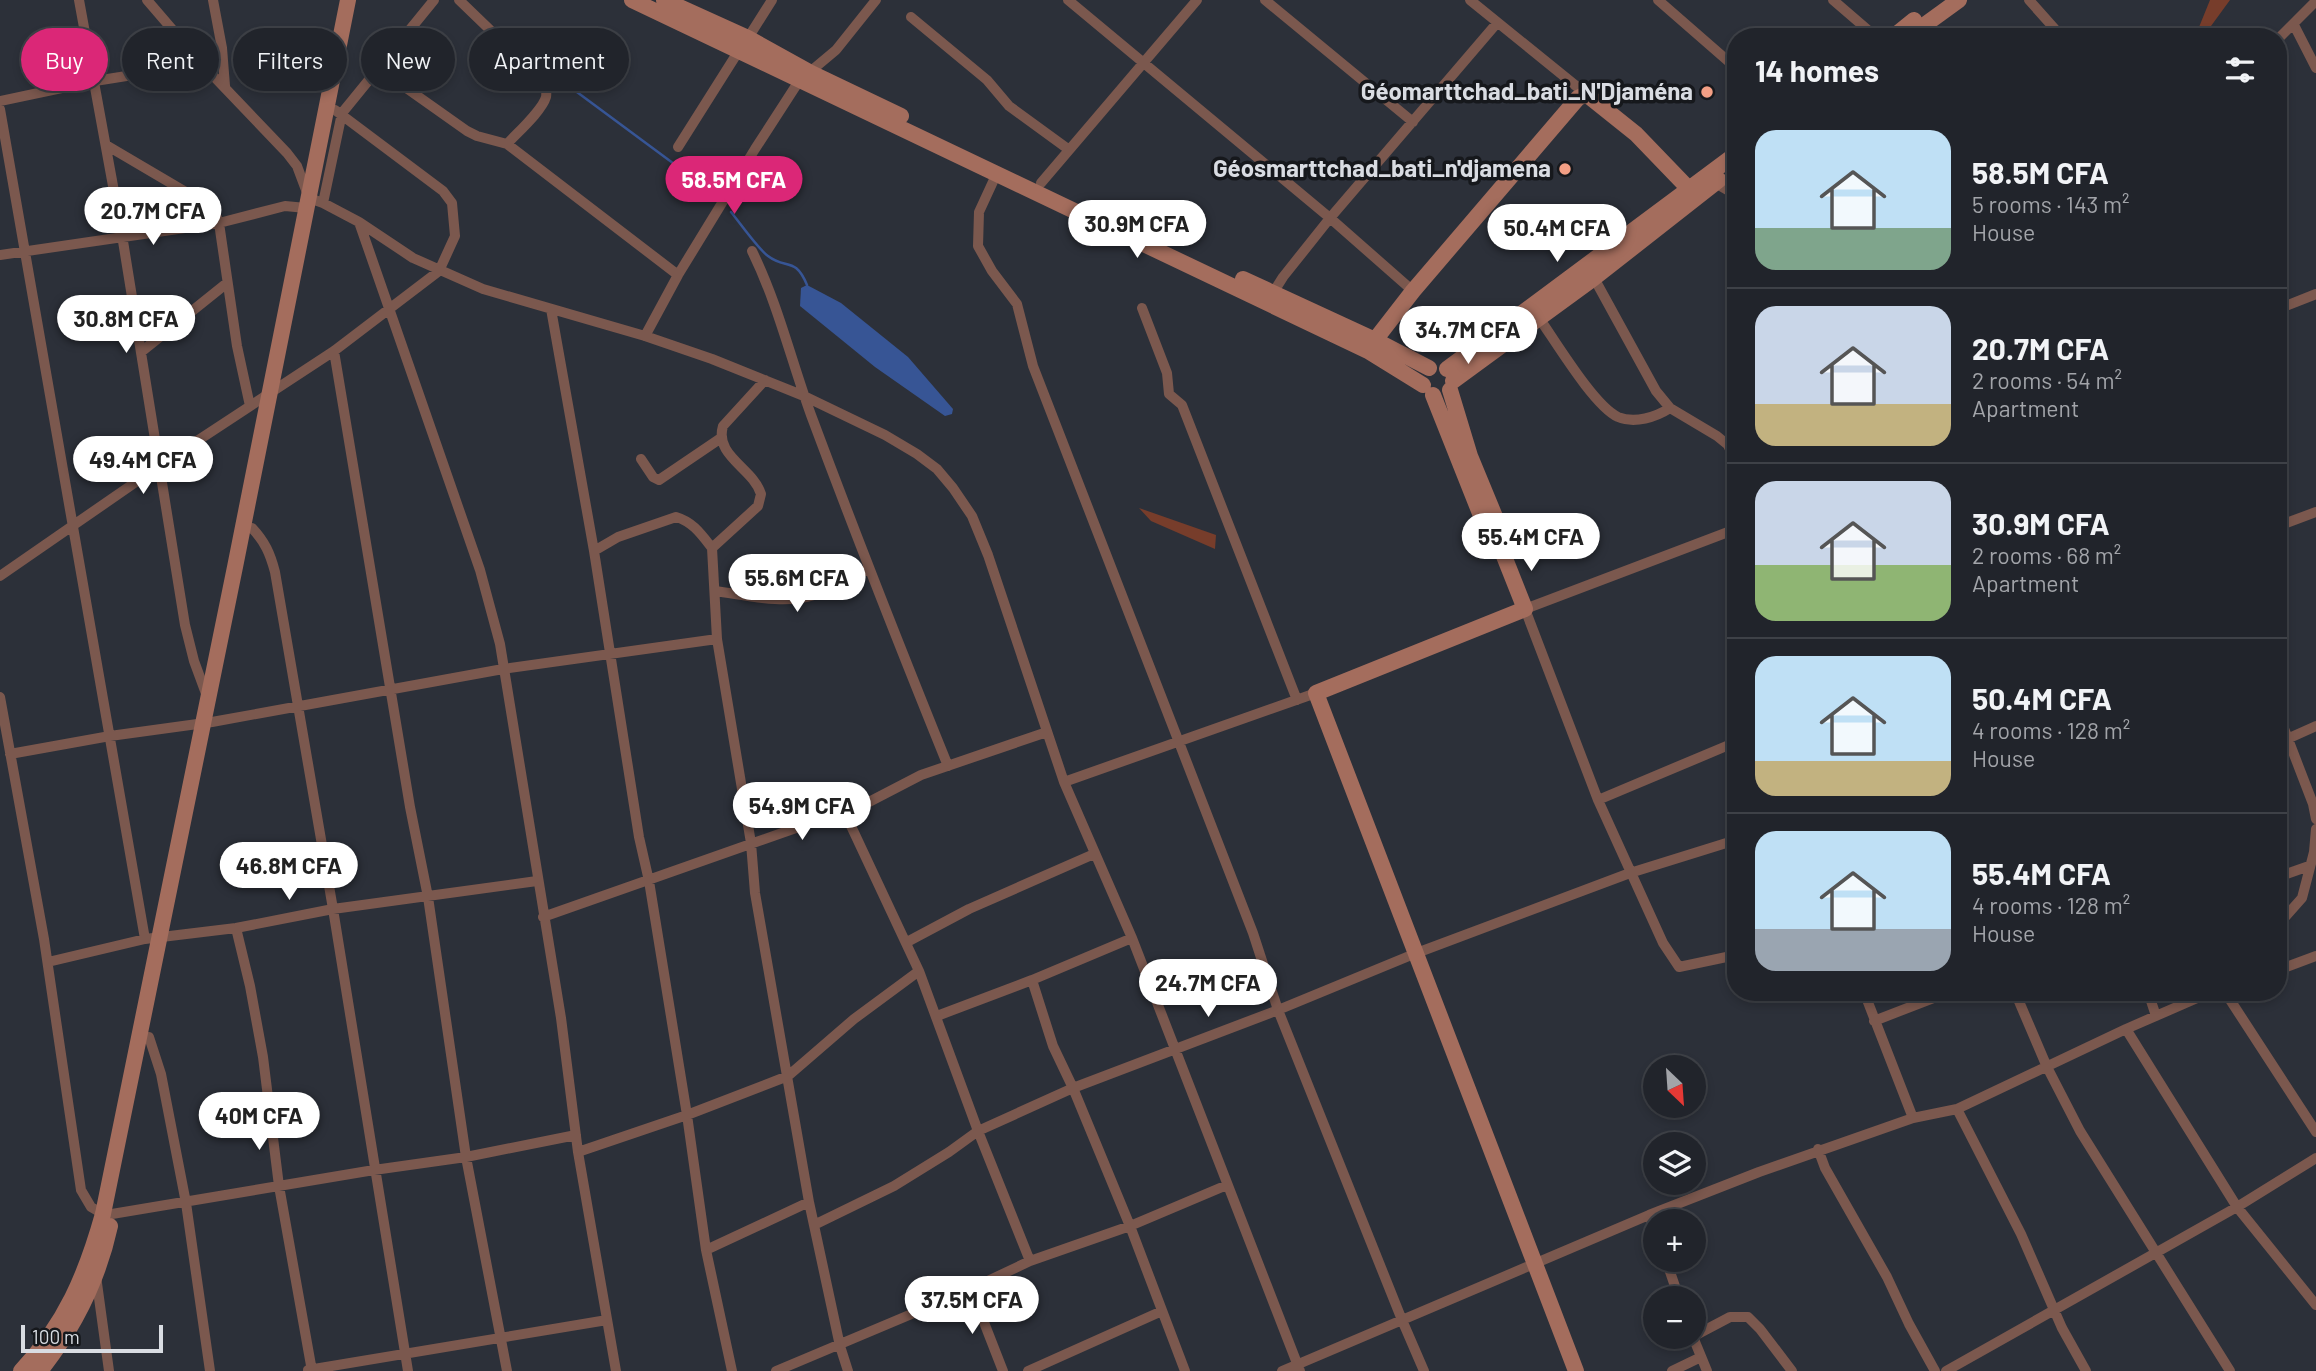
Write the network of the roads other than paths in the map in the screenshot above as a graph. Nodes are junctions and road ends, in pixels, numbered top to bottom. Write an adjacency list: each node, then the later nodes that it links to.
1 (79, 0): 25 (street)
2 (147, 0): 26 (street)
3 (213, 0): 40 (street)
4 (348, 0): 61 (street)
5 (358, 0): 48 (street)
6 (434, 0): 27 (street)
7 (459, 0): 50 (street)
8 (632, 0): 34 (street)
9 (664, 0): 33 (street)
10 (772, 0): 33 (street)
11 (876, 0): 38 (street)
12 (1068, 0): 36 (street)
13 (1197, 0): 36 (street)
14 (1265, 0): 49 (street)
15 (1470, 0): 23 (street)
16 (1658, 0): 35 (street)
17 (1833, 0): 28 (street)
18 (1941, 0): 29 (street)
19 (1959, 0): 30 (street)
20 (2029, 0): 31 (street)
21 (2316, 1): 24 (street)
22 (911, 17): 53 (street)
23 (1497, 23): 45 (street); 49 (street)
24 (2294, 25): 32 (street); 37 (street)
25 (85, 28)
26 (171, 28)
27 (411, 28)
28 (1866, 28)
29 (1905, 28)
30 (1920, 28)
31 (2055, 28)
32 (2287, 31)
33 (748, 37): 38 (street)
34 (738, 52): 38 (street); 52 (street)
35 (1727, 60)
36 (1144, 64): 53 (street); 62 (street)
37 (2316, 68)
38 (805, 77): 55 (street); 57 (street); 70 (street)
39 (219, 80): 40 (street)
40 (225, 86): 61 (street)
41 (361, 87): 48 (street)
42 (48, 91): 46 (street)
43 (97, 91): 51 (street)
44 (410, 91): 50 (street)
45 (1586, 94): 59 (street); 73 (street)
46 (0, 101)
47 (0, 109): 66 (street)
48 (338, 112): 61 (street); 69 (street)
49 (1413, 122): 62 (street)
50 (508, 144): 70 (street)
51 (106, 145): 64 (street); 65 (street)
52 (678, 147)
53 (1068, 149): 57 (street)
54 (1727, 161): 59 (street)
55 (997, 173): 75 (street); 123 (street)
56 (1727, 174): 58 (street)
57 (1041, 183): 75 (street)
58 (1715, 183): 60 (street); 71 (street)
59 (1689, 189): 87 (street)
60 (1727, 190)
61 (314, 203): 63 (street); 64 (street); 88 (street)
62 (1330, 218): 73 (street); 75 (street)
63 (359, 222): 69 (street); 78 (street)
64 (219, 223): 65 (street); 72 (street)
65 (122, 235): 66 (street); 84 (street)
66 (23, 250): 68 (street); 99 (street)
67 (752, 251): 90 (street)
68 (0, 255)
69 (439, 271): 78 (street); 79 (street)
70 (678, 275): 81 (street)
71 (1594, 278): 80 (street); 92 (street)
72 (227, 284): 84 (street); 91 (street)
73 (1413, 291): 82 (street)
74 (2316, 295): 76 (street)
75 (1270, 298): 82 (street); 89 (street)
76 (2287, 306)
77 (1142, 308): 116 (street)
78 (390, 309): 83 (street); 111 (street)
79 (551, 309): 81 (street); 103 (street)
80 (1539, 318): 87 (street); 92 (street)
81 (645, 336): 86 (street)
82 (1375, 340): 85 (street)
83 (334, 351): 88 (street); 112 (street)
84 (141, 352): 96 (street)
85 (1429, 368): 87 (street); 89 (street)
86 (765, 380): 90 (street); 93 (street)
87 (1450, 380): 89 (street); 104 (street)
88 (275, 389): 91 (street); 100 (street); 115 (street)
89 (1428, 390): 104 (street)
90 (804, 396): 105 (street); 120 (street)
91 (250, 406): 96 (street)
92 (1670, 408): 94 (street)
93 (720, 438): 95 (street); 102 (street)
94 (1727, 444)
95 (641, 459)
96 (159, 466): 99 (street); 115 (street)
97 (2316, 512): 98 (street)
98 (2287, 523)
99 (72, 526): 106 (street); 121 (street)
100 (252, 528): 117 (street); 118 (street)
101 (1727, 532): 108 (street)
102 (712, 548): 103 (street); 107 (street)
103 (594, 551): 110 (street)
104 (1502, 551): 108 (street)
105 (868, 569): 107 (street); 127 (street)
106 (0, 576)
107 (715, 591): 109 (street)
108 (1525, 609): 113 (street); 129 (street)
109 (717, 639): 110 (street); 134 (street)
110 (611, 654): 111 (street); 140 (street)
111 (503, 669): 112 (street); 139 (street)
112 (391, 689): 117 (street); 142 (street)
113 (1317, 693): 116 (street); 151 (street)
114 (0, 697): 126 (street)
115 (208, 699): 118 (street)
116 (1297, 700): 123 (street)
117 (297, 706): 118 (street); 144 (street)
118 (208, 722): 121 (street); 148 (street)
119 (2316, 726): 122 (street)
120 (1047, 732): 127 (street); 128 (street)
121 (110, 736): 126 (street); 148 (street)
122 (2287, 739)
123 (1179, 742): 128 (street); 164 (street)
124 (1727, 746): 129 (street)
125 (2287, 747): 131 (street)
126 (10, 754): 154 (street)
127 (948, 766): 130 (street)
128 (1064, 782): 135 (street)
129 (1598, 800): 137 (street)
130 (844, 811): 134 (street); 150 (street)
131 (2316, 819)
132 (2316, 829): 136 (street)
133 (1727, 843): 137 (street)
134 (751, 844): 140 (street); 172 (street)
135 (1094, 855): 149 (street); 150 (street)
136 (2309, 866): 138 (street); 143 (street)
137 (1630, 873): 151 (street); 153 (street)
138 (2287, 874)
139 (537, 881): 142 (street); 146 (street)
140 (649, 881): 146 (street); 175 (street)
141 (2316, 888): 143 (street)
142 (428, 897): 144 (street); 182 (street)
143 (2302, 898): 145 (street)
144 (333, 909): 147 (street); 184 (street)
145 (2287, 915)
146 (543, 917): 179 (street)
147 (236, 928): 148 (street); 186 (street)
148 (158, 938): 154 (street); 169 (street); 191 (street)
149 (1132, 938): 157 (street); 170 (street)
150 (907, 942): 156 (street)
151 (1414, 954): 164 (street); 198 (street)
152 (2316, 956): 155 (street)
153 (1727, 957)
154 (48, 962): 191 (street)
155 (2287, 967)
156 (919, 971): 165 (street); 172 (street)
157 (1032, 980): 165 (street); 173 (street)
158 (1867, 1001): 167 (street)
159 (1926, 1001): 167 (street)
160 (2019, 1001): 171 (street)
161 (2151, 1001): 166 (street)
162 (2191, 1001): 166 (street)
163 (2231, 1001): 178 (street)
164 (1278, 1010): 170 (street); 205 (street)
165 (936, 1016): 177 (street)
166 (2157, 1016): 168 (street)
167 (1874, 1021): 176 (street)
168 (2126, 1029): 171 (street); 189 (street)
169 (149, 1037): 188 (street); 191 (street)
170 (1175, 1049): 173 (street); 185 (street)
171 (2047, 1067): 174 (street); 196 (street)
172 (788, 1076): 175 (street); 187 (street)
173 (1073, 1088): 177 (street); 194 (street)
174 (1957, 1109): 176 (street); 202 (street)
175 (687, 1115): 181 (street); 195 (street)
176 (1913, 1118): 180 (street)
177 (978, 1131): 193 (street); 197 (street)
178 (2316, 1132)
179 (576, 1135): 181 (street); 182 (street)
180 (1818, 1149): 190 (street); 233 (street)
181 (578, 1152): 204 (street)
182 (466, 1157): 184 (street); 207 (street)
183 (2316, 1158): 189 (street)
184 (374, 1170): 186 (street); 210 (street)
185 (1227, 1185): 194 (street); 212 (street)
186 (279, 1186): 188 (street); 213 (street)
187 (809, 1202): 193 (street); 195 (street)
188 (186, 1203): 191 (street); 217 (street)
189 (2237, 1207): 196 (street); 201 (street)
190 (1664, 1209)
191 (108, 1214): 199 (street); 214 (street)
192 (1643, 1218): 198 (street)
193 (814, 1225): 208 (street)
194 (1130, 1226): 197 (street); 203 (street)
195 (705, 1250): 221 (street)
196 (2155, 1254): 202 (street); 236 (street)
197 (1030, 1261): 200 (street)
198 (1534, 1266): 205 (street); 229 (street)
199 (96, 1276): 215 (street); 216 (street)
200 (971, 1289): 208 (street); 224 (street)
201 (2316, 1305)
202 (2054, 1310): 234 (street); 235 (street)
203 (1162, 1311): 225 (street); 226 (street)
204 (607, 1320): 207 (street); 220 (street)
205 (1402, 1320): 212 (street); 228 (street)
206 (1706, 1331): 232 (street)
207 (502, 1339): 210 (street); 219 (street)
208 (840, 1346): 222 (street); 223 (street)
209 (1698, 1349): 211 (street)
210 (406, 1354): 213 (street); 218 (street)
211 (1701, 1357): 230 (street); 231 (street)
212 (1299, 1368): 227 (street)
213 (310, 1370)
214 (21, 1371)
215 (40, 1371)
216 (109, 1371)
217 (209, 1371)
218 (408, 1371)
219 (506, 1371)
220 (616, 1371)
221 (732, 1371)
222 (776, 1371)
223 (848, 1371)
224 (1003, 1371)
225 (1028, 1371)
226 (1185, 1371)
227 (1283, 1371)
228 (1424, 1371)
229 (1576, 1371)
230 (1672, 1371)
231 (1707, 1371)
232 (1792, 1371)
233 (1935, 1371)
234 (1946, 1371)
235 (2086, 1371)
236 (2230, 1371)

